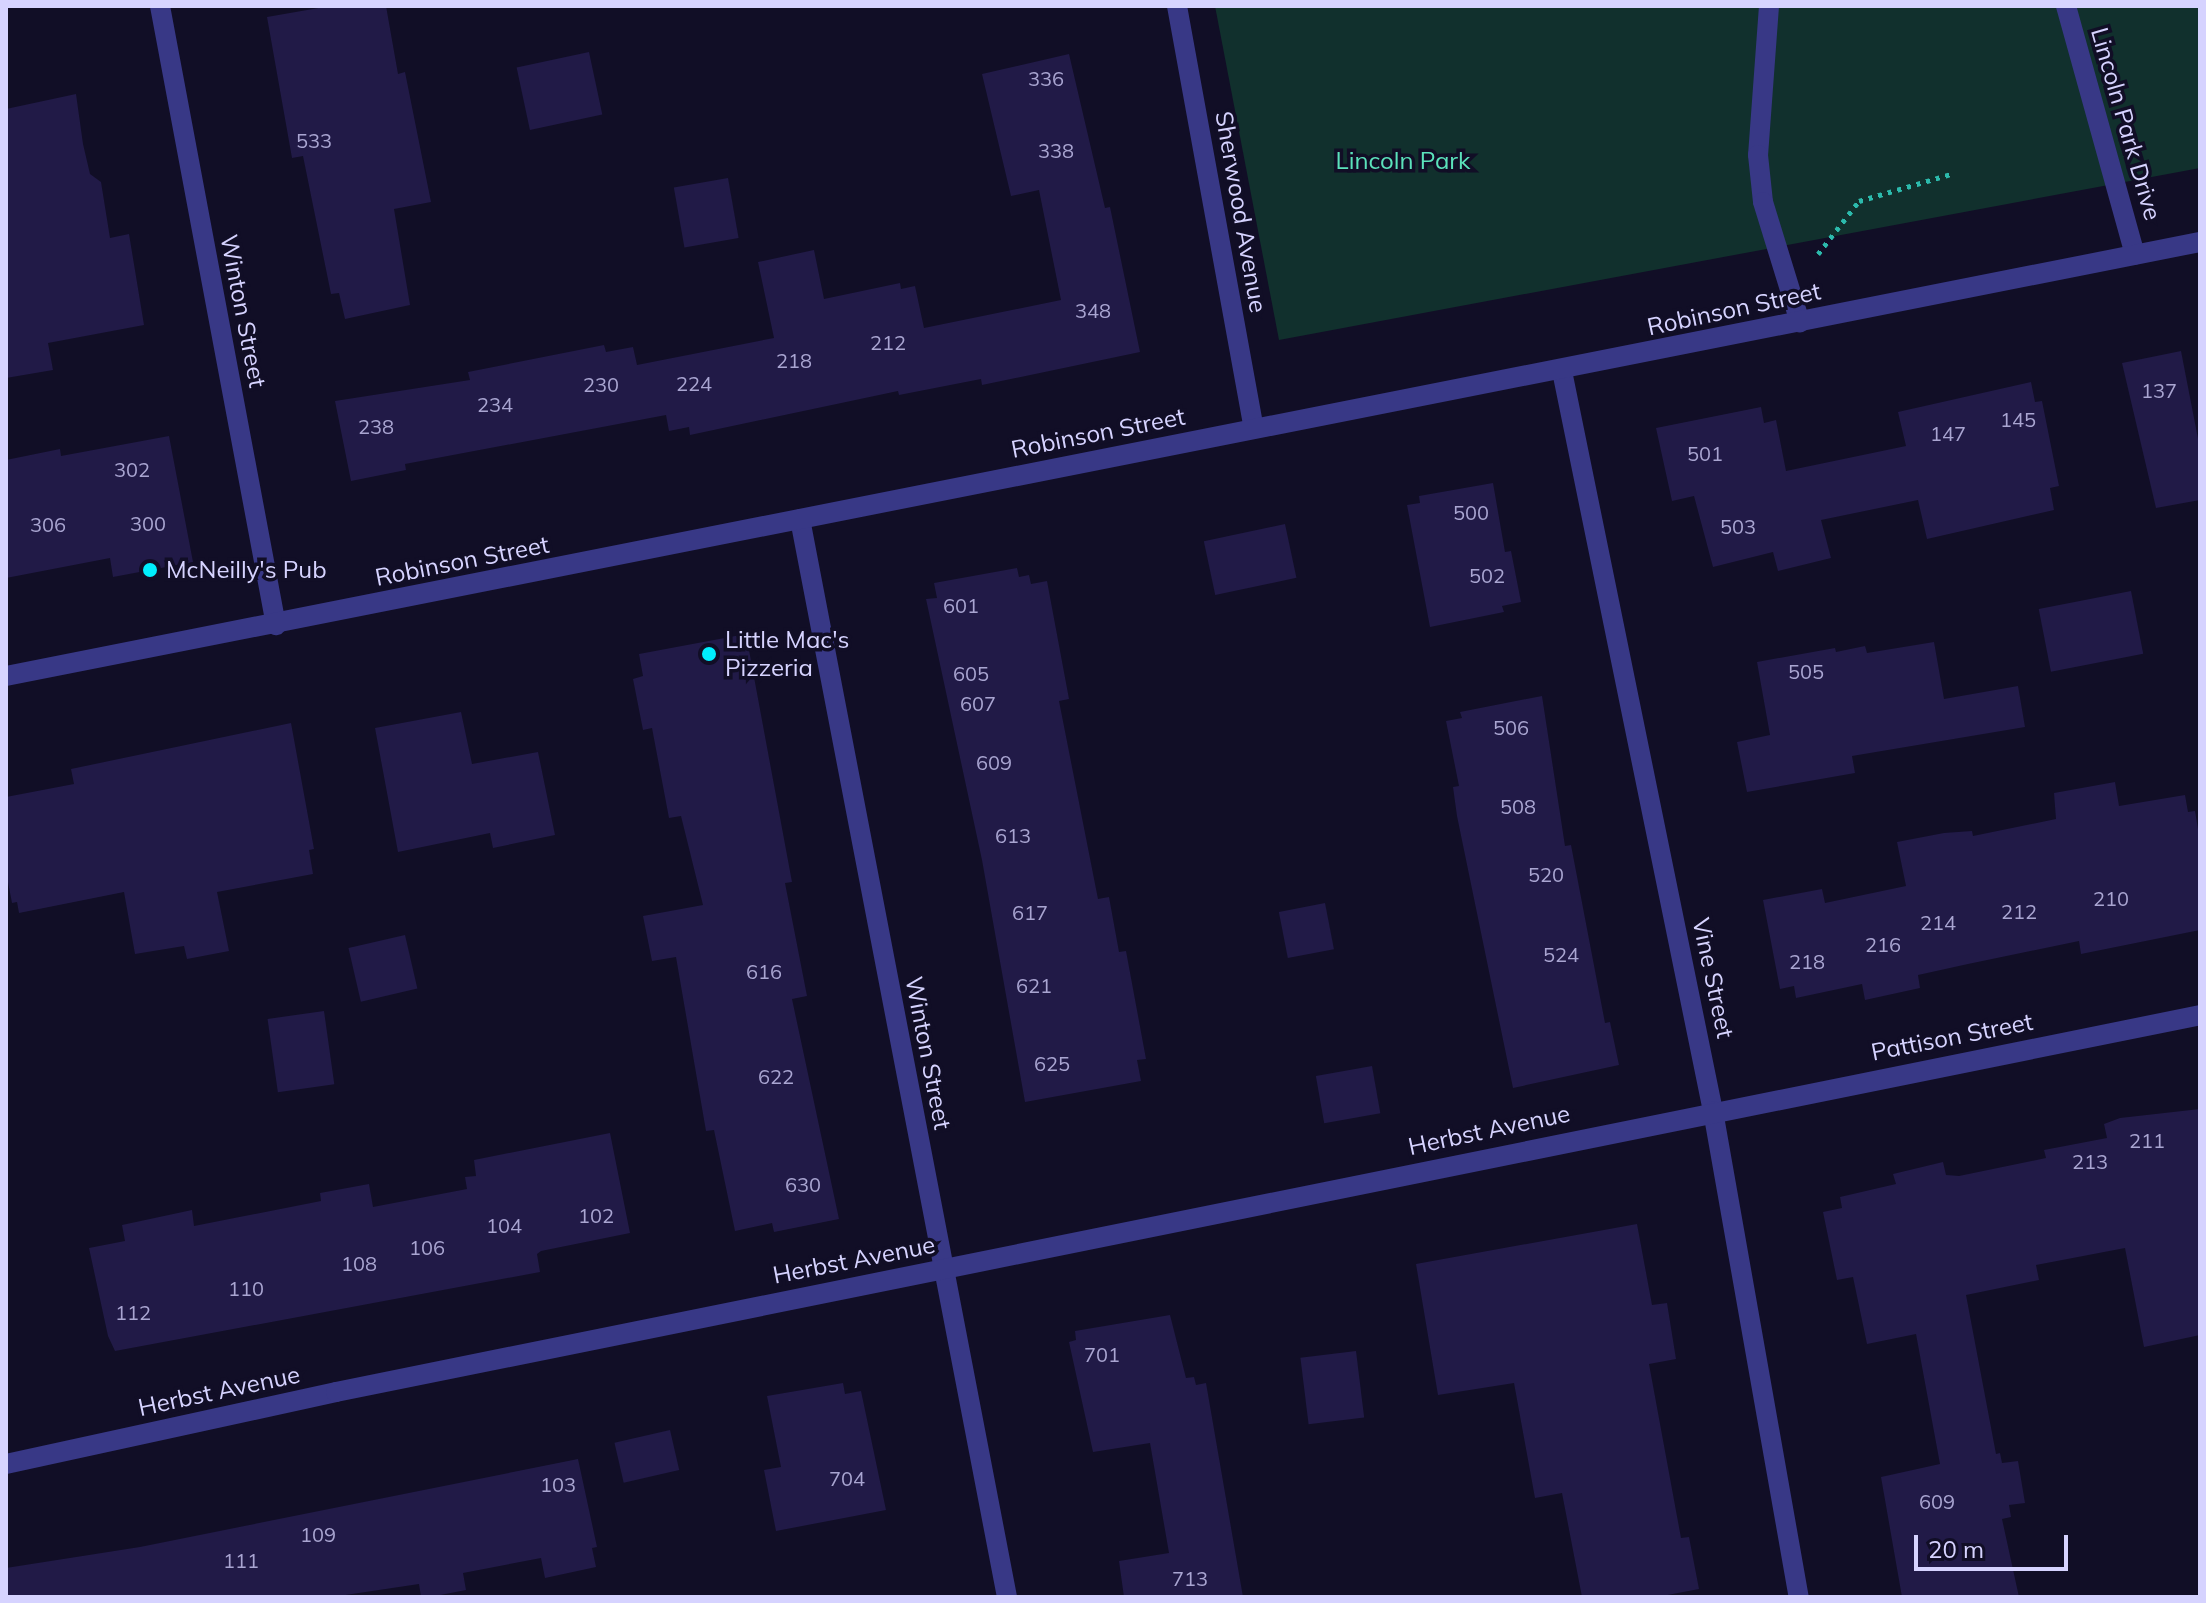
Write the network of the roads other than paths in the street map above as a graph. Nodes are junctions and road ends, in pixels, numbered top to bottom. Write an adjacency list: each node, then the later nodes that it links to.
1 (160, 6): 11 (street, Winton Street)
2 (1177, 6): 9 (street, Sherwood Avenue)
3 (1769, 6): 7 (street)
4 (2066, 6): 6 (street, Lincoln Park Drive)
5 (2200, 242): 6 (street, Robinson Street)
6 (2135, 255): 7 (street, Robinson Street)
7 (1800, 322): 8 (street, Robinson Street)
8 (1562, 371): 9 (street, Robinson Street); 14 (street, Vine Street)
9 (1254, 428): 10 (street, Robinson Street)
10 (800, 519): 11 (street, Robinson Street); 15 (street, Winton Street)
11 (276, 625): 12 (street, Robinson Street)
12 (6, 676)
13 (2200, 1015): 14 (street, Pattison Street)
14 (1713, 1111): 15 (street, Herbst Avenue); 18 (street, Vine Street)
15 (942, 1269): 16 (street, Herbst Avenue); 17 (street, Winton Street)
16 (6, 1464)
17 (1007, 1597)
18 (1799, 1597)

